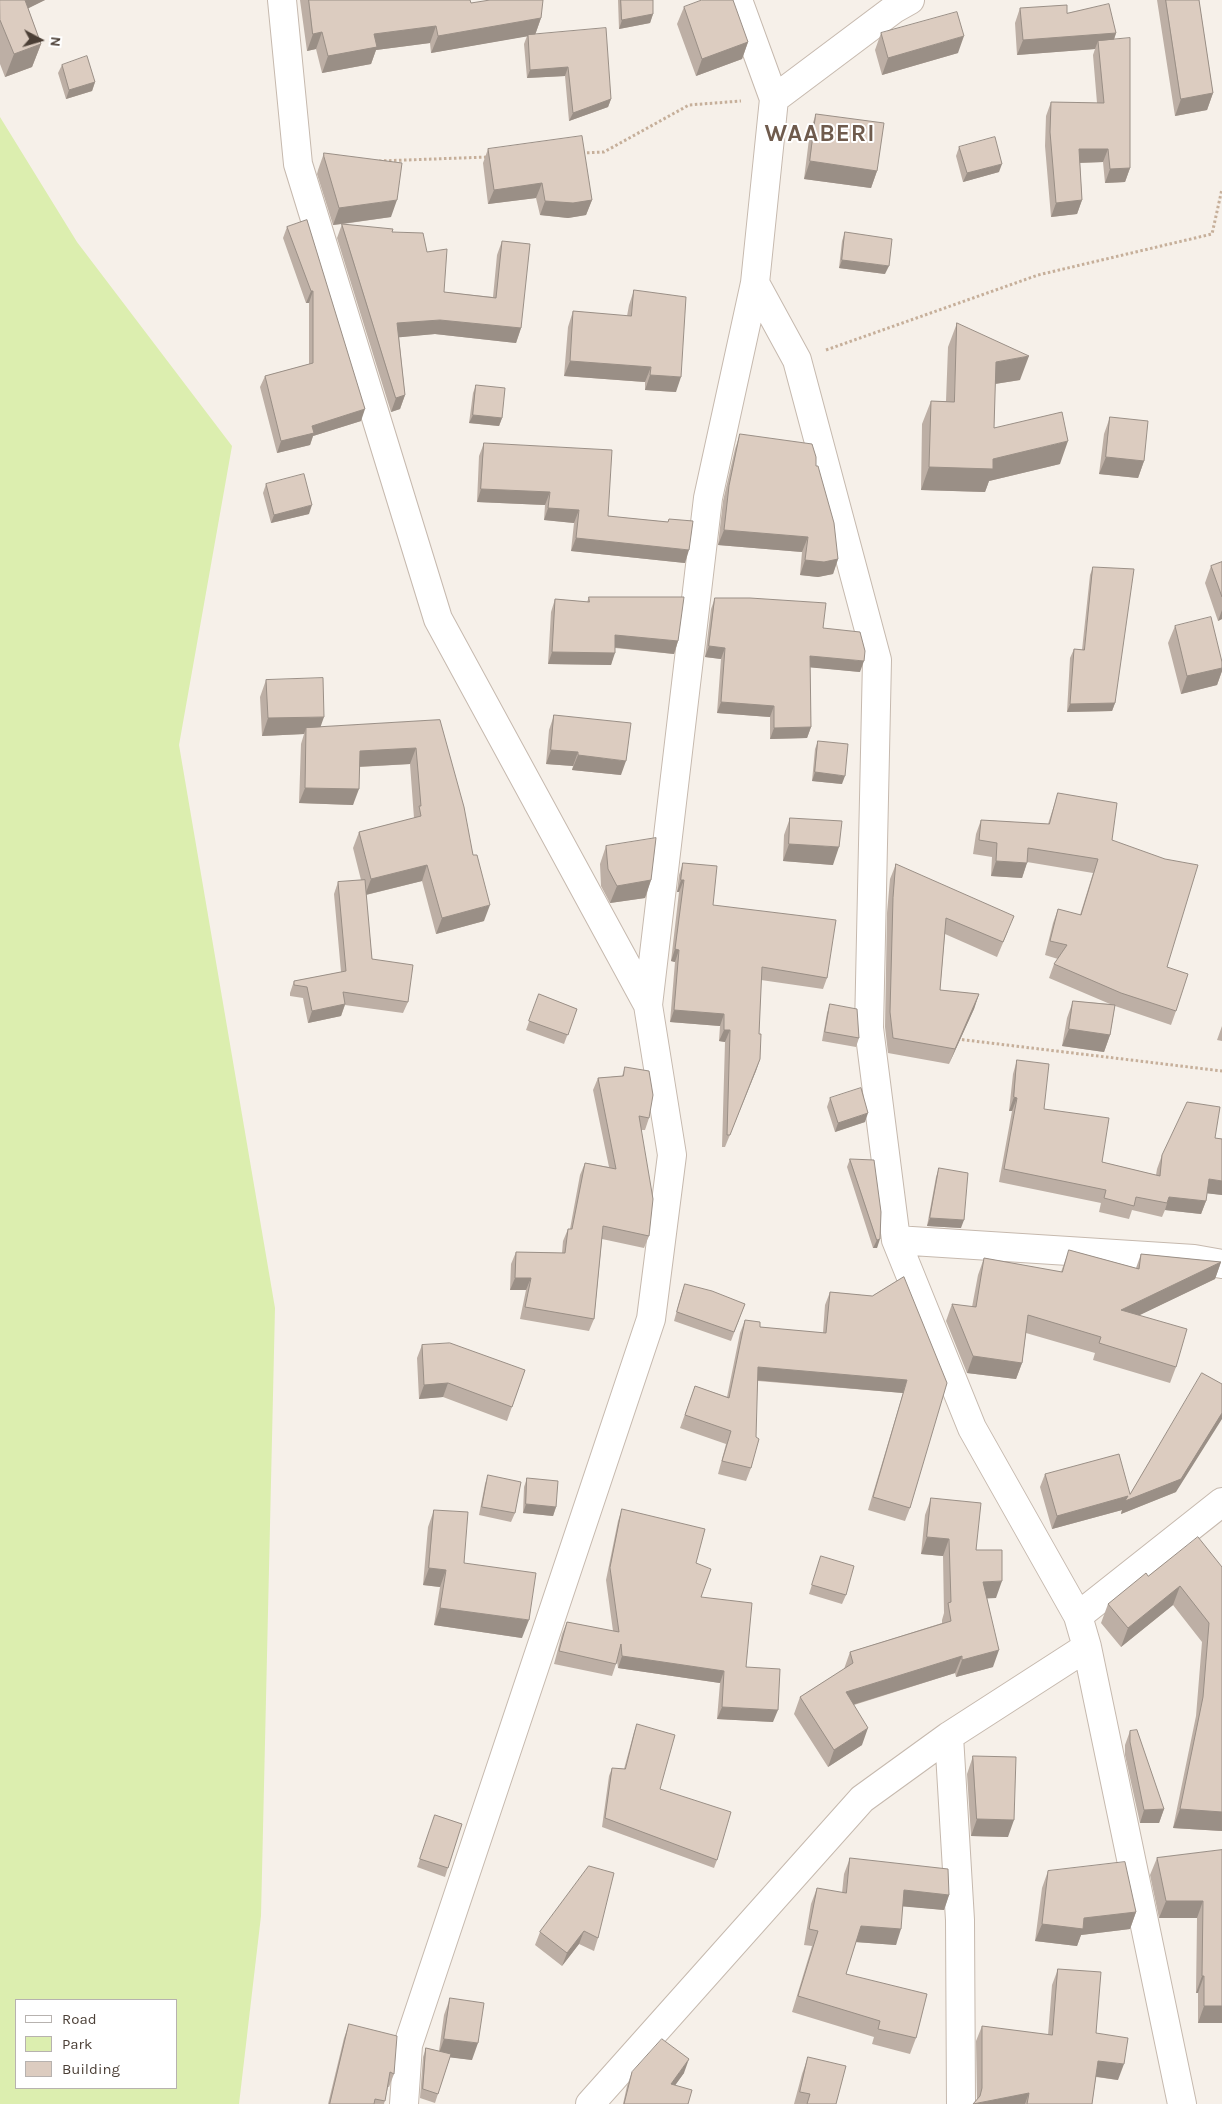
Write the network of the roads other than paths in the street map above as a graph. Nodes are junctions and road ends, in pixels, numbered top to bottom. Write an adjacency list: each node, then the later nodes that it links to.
1 (282, 0): 6 (street)
2 (738, 0): 4 (street)
3 (899, 3): 4 (street)
4 (774, 99): 5 (street)
5 (755, 283): 6 (street); 7 (street)
6 (648, 1005): 13 (street)
7 (896, 1240): 8 (street); 10 (street)
8 (1222, 1264)
9 (1222, 1502): 10 (street)
10 (1078, 1616): 11 (street)
11 (1087, 1647): 12 (street); 16 (street)
12 (949, 1736): 14 (street); 15 (street)
13 (404, 2104)
14 (590, 2104)
15 (961, 2104)
16 (1182, 2104)

